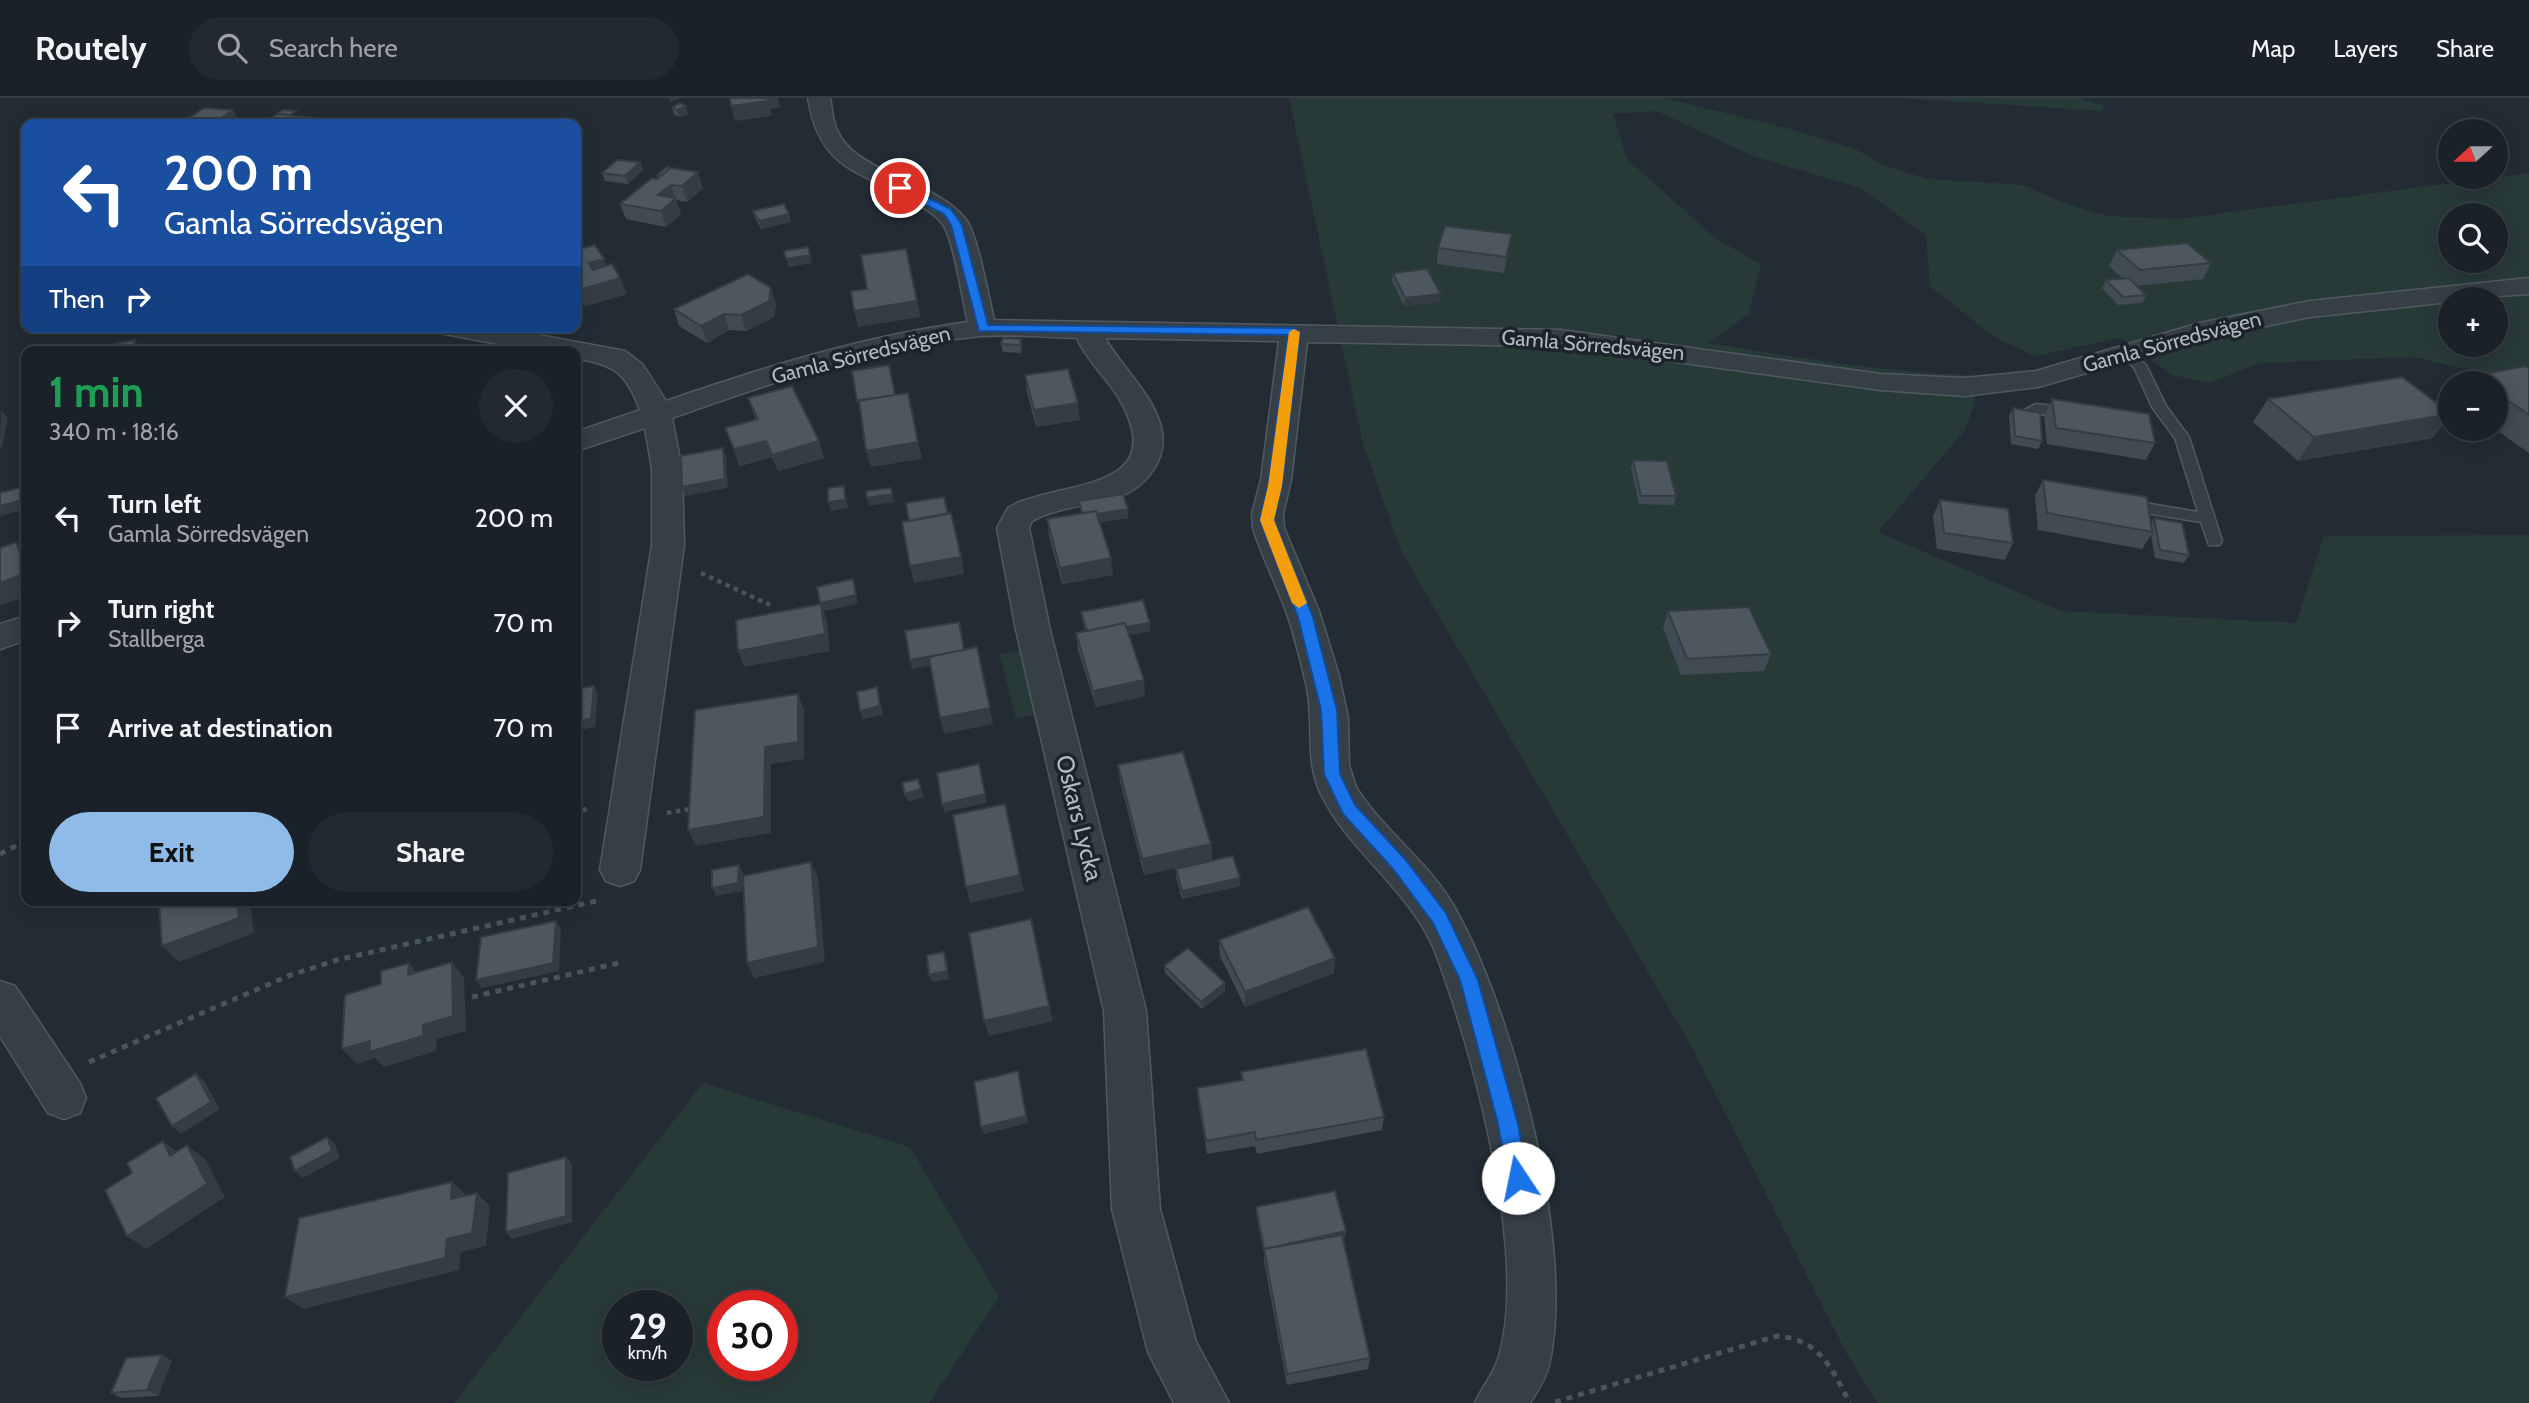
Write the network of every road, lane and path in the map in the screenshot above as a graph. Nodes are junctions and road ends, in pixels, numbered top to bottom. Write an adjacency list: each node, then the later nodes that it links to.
1 (819, 98): 3 (street)
2 (2529, 286): 9 (street, Gamla Sörredsvägen)
3 (983, 328): 4 (street, Gamla Sörredsvägen); 12 (street, Gamla Sörredsvägen)
4 (1090, 329): 5 (street, Gamla Sörredsvägen); 34 (street, Oskars Lycka)
5 (1294, 332): 9 (street, Gamla Sörredsvägen); 35 (street)
6 (483, 333): 7 (street)
7 (554, 346)
8 (581, 351): 12 (street)
9 (2128, 354): 10 (lane)
10 (2159, 407): 14 (lane); 17 (lane)
11 (2029, 411): 13 (lane)
12 (654, 413): 15 (street, Gamla Sörredsvägen); 19 (street)
13 (2090, 415)
14 (2145, 418)
15 (581, 440)
16 (2120, 503): 17 (lane)
17 (2207, 518): 18 (lane)
18 (2214, 541)
19 (667, 558): 20 (path); 24 (street)
20 (770, 605)
21 (21, 630): 22 (street)
22 (0, 637)
23 (691, 797): 24 (path)
24 (627, 820): 27 (street)
25 (21, 844): 26 (path)
26 (0, 854)
27 (614, 884): 28 (path)
28 (581, 893)
29 (534, 906): 33 (path)
30 (619, 963): 31 (path)
31 (472, 997)
32 (0, 999): 33 (street)
33 (58, 1088)
34 (1203, 1403)
35 (1501, 1403)
36 (1553, 1403): 37 (path)
37 (1850, 1403)

